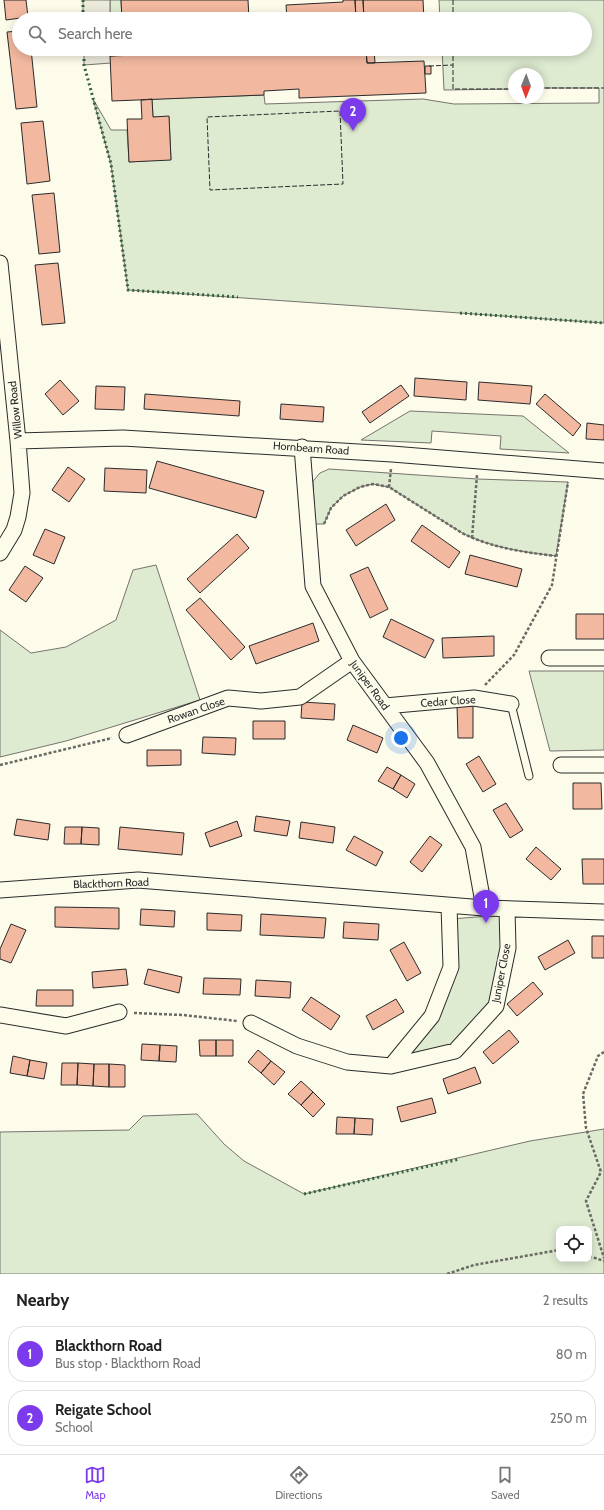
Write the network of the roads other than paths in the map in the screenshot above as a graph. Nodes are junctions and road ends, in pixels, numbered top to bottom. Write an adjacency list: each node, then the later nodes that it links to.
1 (0, 263): 2 (street, Willow Road)
2 (18, 441): 3 (street, Hornbeam Road); 5 (street, Willow Road)
3 (302, 447): 4 (street, Hornbeam Road); 8 (street, Juniper Road)
4 (604, 471)
5 (0, 553)
6 (549, 658): 7 (street)
7 (604, 658)
8 (352, 661): 10 (street, Juniper Road); 11 (street, Rowan Close)
9 (511, 704): 10 (street, Cedar Close); 14 (lane)
10 (385, 706): 17 (street, Juniper Road)
11 (127, 735)
12 (561, 765): 13 (street)
13 (604, 765)
14 (529, 776)
15 (0, 890): 16 (street, Blackthorn Road)
16 (449, 906): 17 (street, Blackthorn Road); 23 (street)
17 (484, 908): 18 (street, Blackthorn Road)
18 (507, 909): 19 (street, Blackthorn Road); 23 (street, Juniper Close)
19 (604, 912)
20 (119, 1012): 21 (street)
21 (0, 1015)
22 (251, 1023): 23 (street, Juniper Close)
23 (391, 1066)

